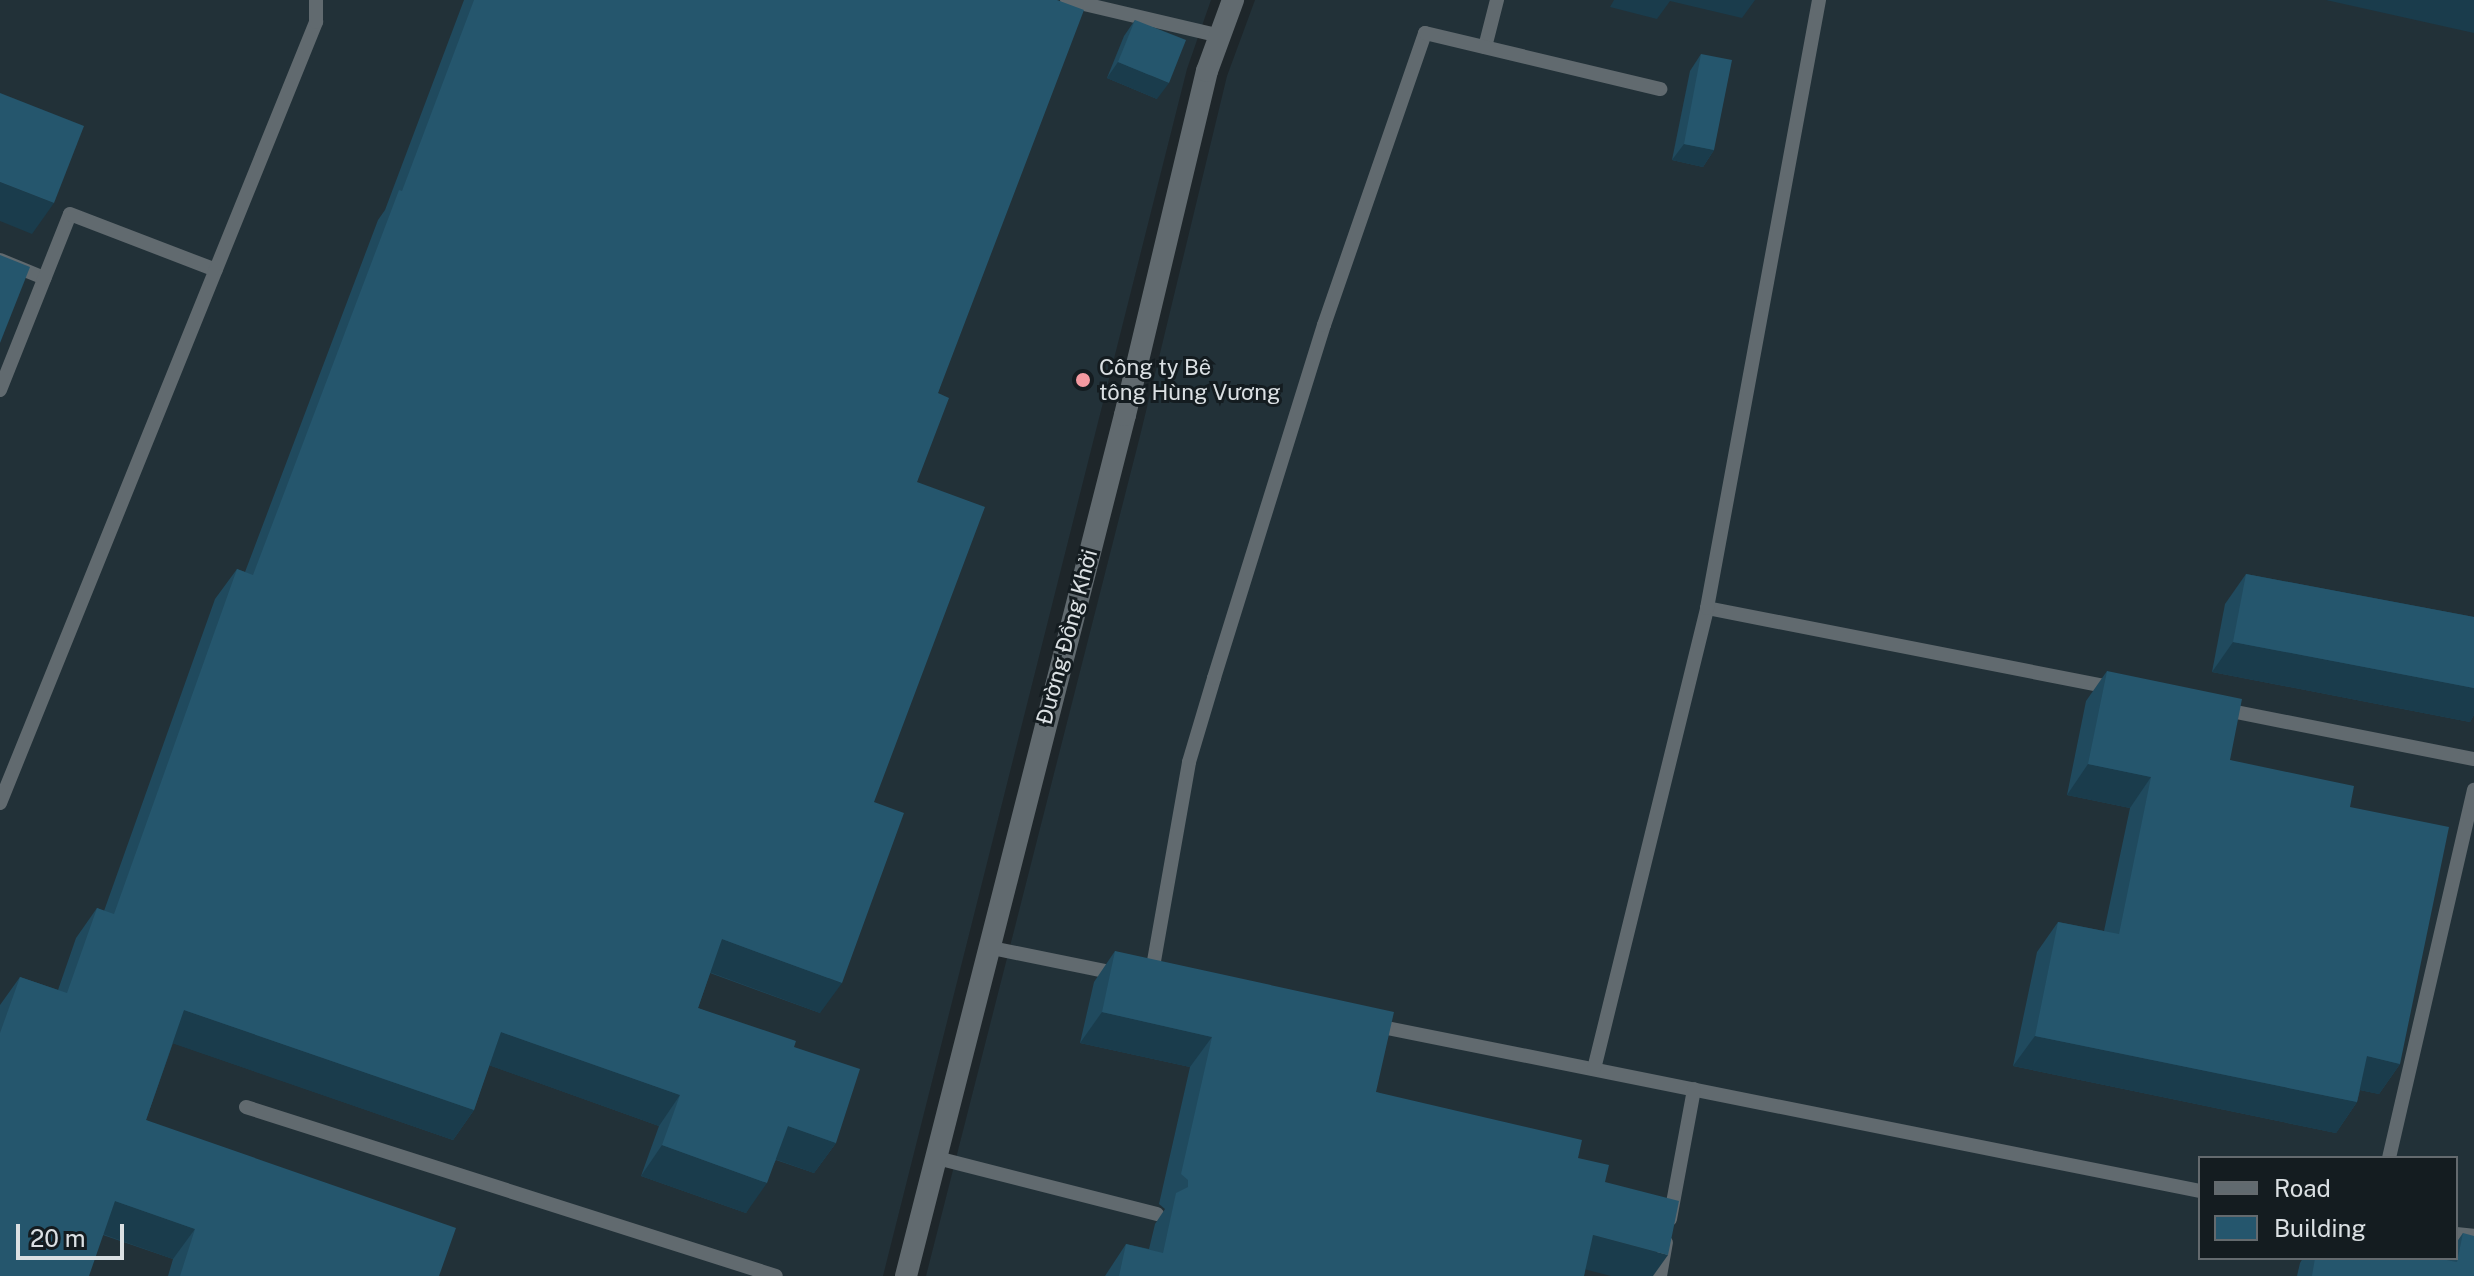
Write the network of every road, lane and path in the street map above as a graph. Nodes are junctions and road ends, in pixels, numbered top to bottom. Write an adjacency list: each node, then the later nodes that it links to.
1 (316, 0): 10 (lane)
2 (1067, 0): 6 (lane)
3 (1233, 0): 6 (main road, Đường Đồng Khởi)
4 (1497, 0): 7 (lane)
5 (1819, 0): 13 (lane)
6 (1220, 36): 19 (main road, Đường Đồng Khởi)
7 (1485, 47): 8 (lane); 19 (lane)
8 (1660, 89)
9 (0, 260): 11 (lane)
10 (216, 270): 11 (lane); 18 (lane)
11 (44, 278): 12 (lane)
12 (0, 390)
13 (1707, 608): 14 (lane); 21 (lane)
14 (2130, 691)
15 (2208, 706): 16 (lane)
16 (2474, 759)
17 (2474, 790): 24 (lane)
18 (0, 803)
19 (987, 947): 25 (main road, Đường Đồng Khởi)
20 (1349, 1020): 21 (lane)
21 (1594, 1069): 22 (lane)
22 (1694, 1089): 26 (lane); 30 (lane)
23 (246, 1107): 28 (lane)
24 (2389, 1156)
25 (937, 1158): 27 (lane); 29 (main road, Đường Đồng Khởi)
26 (2198, 1191)
27 (1157, 1214)
28 (776, 1276)
29 (906, 1276)
30 (1660, 1276)

